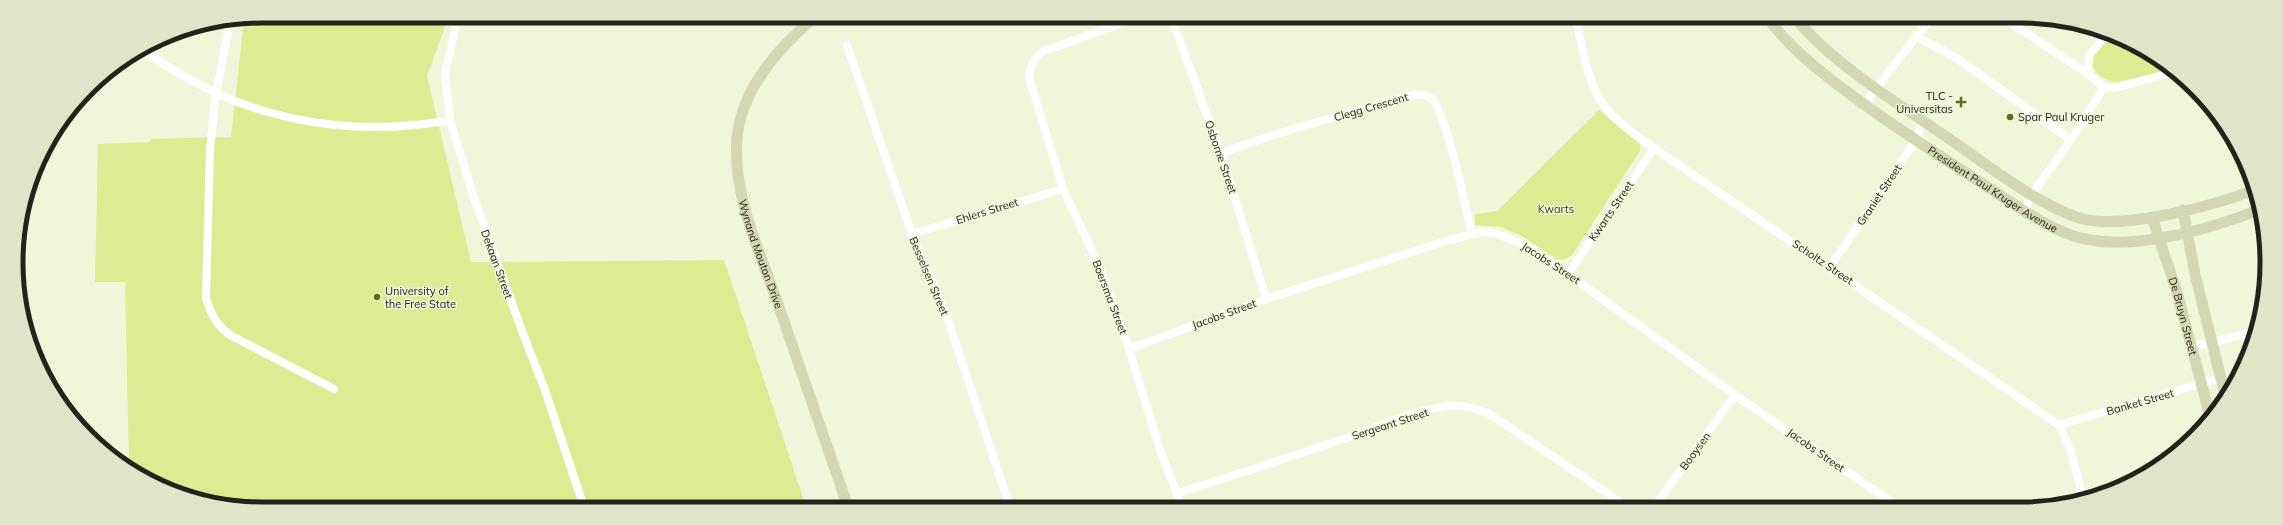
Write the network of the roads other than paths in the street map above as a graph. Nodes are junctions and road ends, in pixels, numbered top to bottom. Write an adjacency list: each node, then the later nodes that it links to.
1 (456, 23): 21 (street, Dekaan Street)
2 (808, 23): 55 (street, Wynand Mouton Drive)
3 (1122, 23): 27 (street, Boersma Street)
4 (1173, 23): 26 (street, Osborne Street)
5 (1577, 23): 25 (street, Scholtz Street)
6 (1772, 23): 20 (street, President Paul Kruger Avenue)
7 (1800, 23): 18 (street, President Paul Kruger Avenue)
8 (1927, 23): 11 (street)
9 (2011, 23): 15 (street)
10 (229, 25): 19 (street)
11 (1916, 36): 18 (street); 24 (street)
12 (2104, 38): 15 (street)
13 (847, 45): 35 (street, Besselsen Street)
14 (146, 53): 19 (street)
15 (2086, 73): 17 (street)
16 (2168, 74): 17 (street)
17 (2104, 87): 24 (street)
18 (1876, 88): 20 (street); 22 (street, President Paul Kruger Avenue)
19 (216, 93): 21 (street); 47 (street)
20 (1865, 105): 23 (street, President Paul Kruger Avenue)
21 (450, 120): 54 (street, Dekaan Street)
22 (1923, 121): 23 (street, Graniet Street); 29 (street, President Paul Kruger Avenue)
23 (1916, 140): 31 (street, President Paul Kruger Avenue); 38 (street, Graniet Street)
24 (2071, 140): 29 (street)
25 (1654, 148): 38 (street, Scholtz Street); 39 (street, Kwarts Street)
26 (1221, 153): 36 (street, Clegg Crescent); 40 (street, Osborne Street)
27 (1063, 189): 35 (street, Ehlers Street); 44 (street, Boersma Street)
28 (2249, 191): 30 (street, President Paul Kruger Avenue)
29 (2032, 194): 31 (street); 33 (street, President Paul Kruger Avenue)
30 (2183, 210): 33 (street, President Paul Kruger Avenue); 34 (street, De Bruyn Street)
31 (2024, 211): 37 (street, President Paul Kruger Avenue)
32 (2254, 211): 34 (street, President Paul Kruger Avenue)
33 (2152, 217): 37 (street, De Bruyn Street)
34 (2186, 232): 37 (street, President Paul Kruger Avenue); 42 (street, De Bruyn Street)
35 (912, 234): 56 (street, Besselsen Street)
36 (1472, 234): 39 (street, Jacobs Street); 40 (street, Jacobs Street)
37 (2158, 238): 43 (street, De Bruyn Street)
38 (1830, 267): 51 (street, Scholtz Street)
39 (1568, 274): 49 (street, Jacobs Street)
40 (1266, 299): 44 (street, Jacobs Street)
41 (2249, 333): 42 (street)
42 (2211, 342): 43 (street); 45 (street, De Bruyn Street)
43 (2192, 347): 46 (street, De Bruyn Street)
44 (1129, 349): 52 (street, Boersma Street)
45 (2220, 378): 46 (street, Banket Street); 48 (street, De Bruyn Street)
46 (2202, 384): 50 (street, De Bruyn Street); 51 (street, Banket Street)
47 (334, 389)
48 (2223, 390)
49 (1735, 394): 59 (street, Booysen); 60 (street, Jacobs Street)
50 (2209, 411)
51 (2059, 425): 53 (street)
52 (1178, 493): 57 (street, Boersma Street); 58 (street, Sergeant Street)
53 (2082, 494)
54 (582, 502)
55 (846, 502)
56 (1008, 502)
57 (1181, 502)
58 (1621, 502)
59 (1658, 502)
60 (1892, 502)

